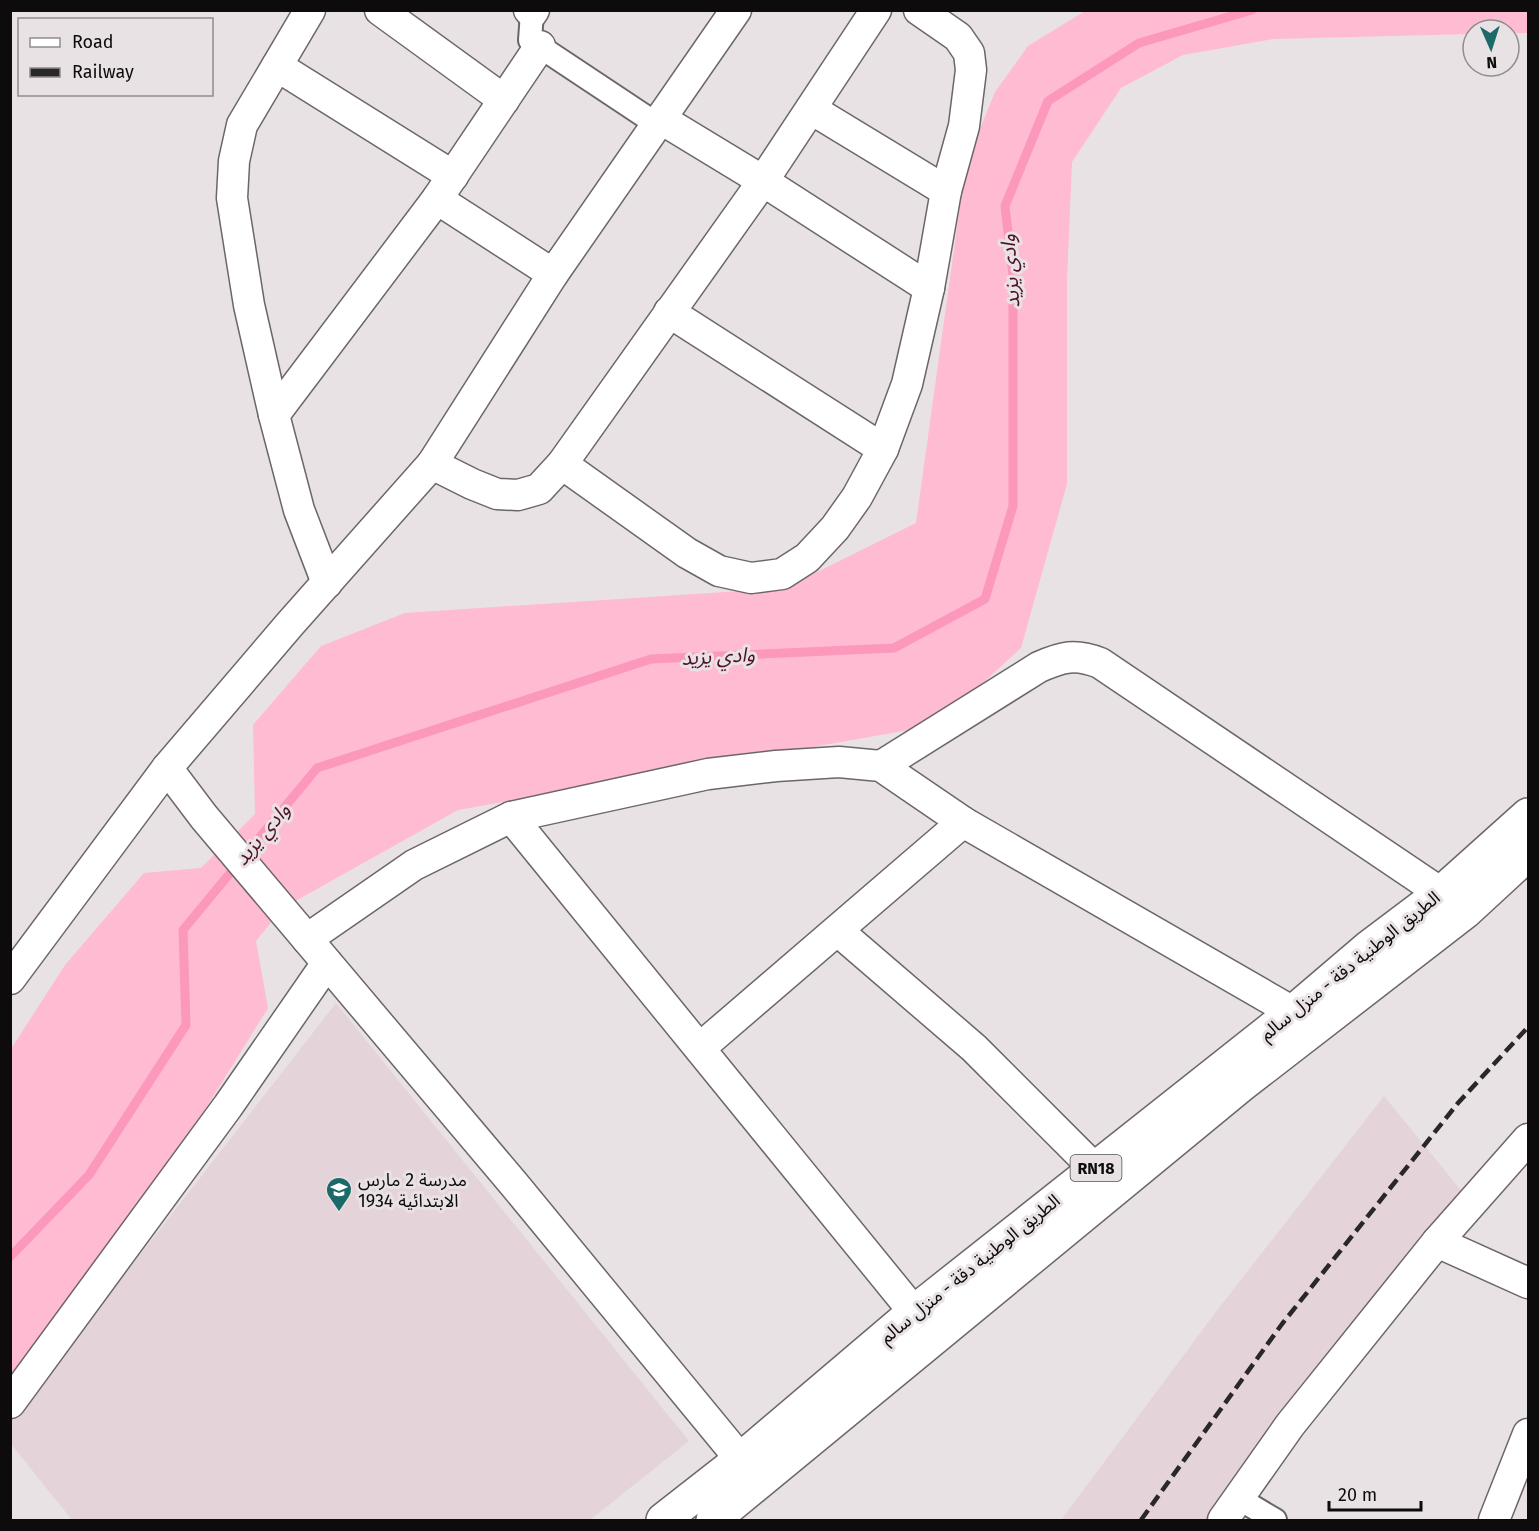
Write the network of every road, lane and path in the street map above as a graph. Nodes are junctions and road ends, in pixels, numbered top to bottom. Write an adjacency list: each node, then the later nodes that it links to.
1 (310, 10): 8 (street)
2 (380, 10): 9 (street)
3 (876, 10): 10 (street)
4 (919, 10): 14 (street)
5 (532, 11): 7 (street)
6 (733, 12): 11 (street)
7 (540, 46): 9 (street); 11 (street)
8 (278, 66): 13 (street); 18 (street)
9 (504, 100): 13 (street)
10 (811, 109): 12 (street); 14 (street)
11 (660, 122): 12 (street); 15 (street)
12 (763, 181): 16 (street); 17 (street)
13 (445, 187): 15 (street); 18 (street)
14 (946, 191): 16 (street)
15 (553, 274): 20 (street)
16 (929, 288): 19 (street)
17 (669, 312): 19 (street); 21 (street)
18 (274, 415): 22 (street)
19 (883, 449): 21 (street)
20 (432, 464): 21 (street); 22 (street)
21 (562, 464)
22 (327, 583): 24 (street)
23 (881, 766): 26 (street); 27 (street); 29 (street)
24 (167, 768): 30 (street); 33 (street)
25 (1528, 815): 29 (main road, الطريق الوطنية دقة - منزل سالم / RN18)
26 (511, 817): 30 (street); 35 (street)
27 (963, 822): 31 (street); 34 (street)
28 (1528, 854): 29 (main road, الطريق الوطنية دقة - منزل سالم / RN18)
29 (1453, 902): 34 (main road, الطريق الوطنية دقة - منزل سالم / RN18); 37 (main road, الطريق الوطنية دقة - منزل سالم / RN18)
30 (300, 931): 32 (street)
31 (838, 931): 35 (street); 37 (street)
32 (327, 963): 41 (street); 43 (street)
33 (10, 980)
34 (1293, 1012): 37 (main road, الطريق الوطنية دقة - منزل سالم / RN18)
35 (700, 1048): 40 (street)
36 (1528, 1139): 38 (street)
37 (1105, 1179): 40 (main road, الطريق الوطنية دقة - منزل سالم / RN18); 43 (main road, الطريق الوطنية دقة - منزل سالم / RN18)
38 (1437, 1242): 39 (street); 44 (street)
39 (1528, 1283)
40 (914, 1312): 43 (main road, الطريق الوطنية دقة - منزل سالم / RN18)
41 (10, 1403)
42 (1528, 1434): 48 (street)
43 (750, 1471): 45 (main road, الطريق الوطنية دقة - منزل سالم / RN18); 46 (main road, الطريق الوطنية دقة - منزل سالم / RN18)
44 (1230, 1509): 47 (street)
45 (663, 1521)
46 (713, 1521)
47 (1275, 1521)
48 (1494, 1521)

